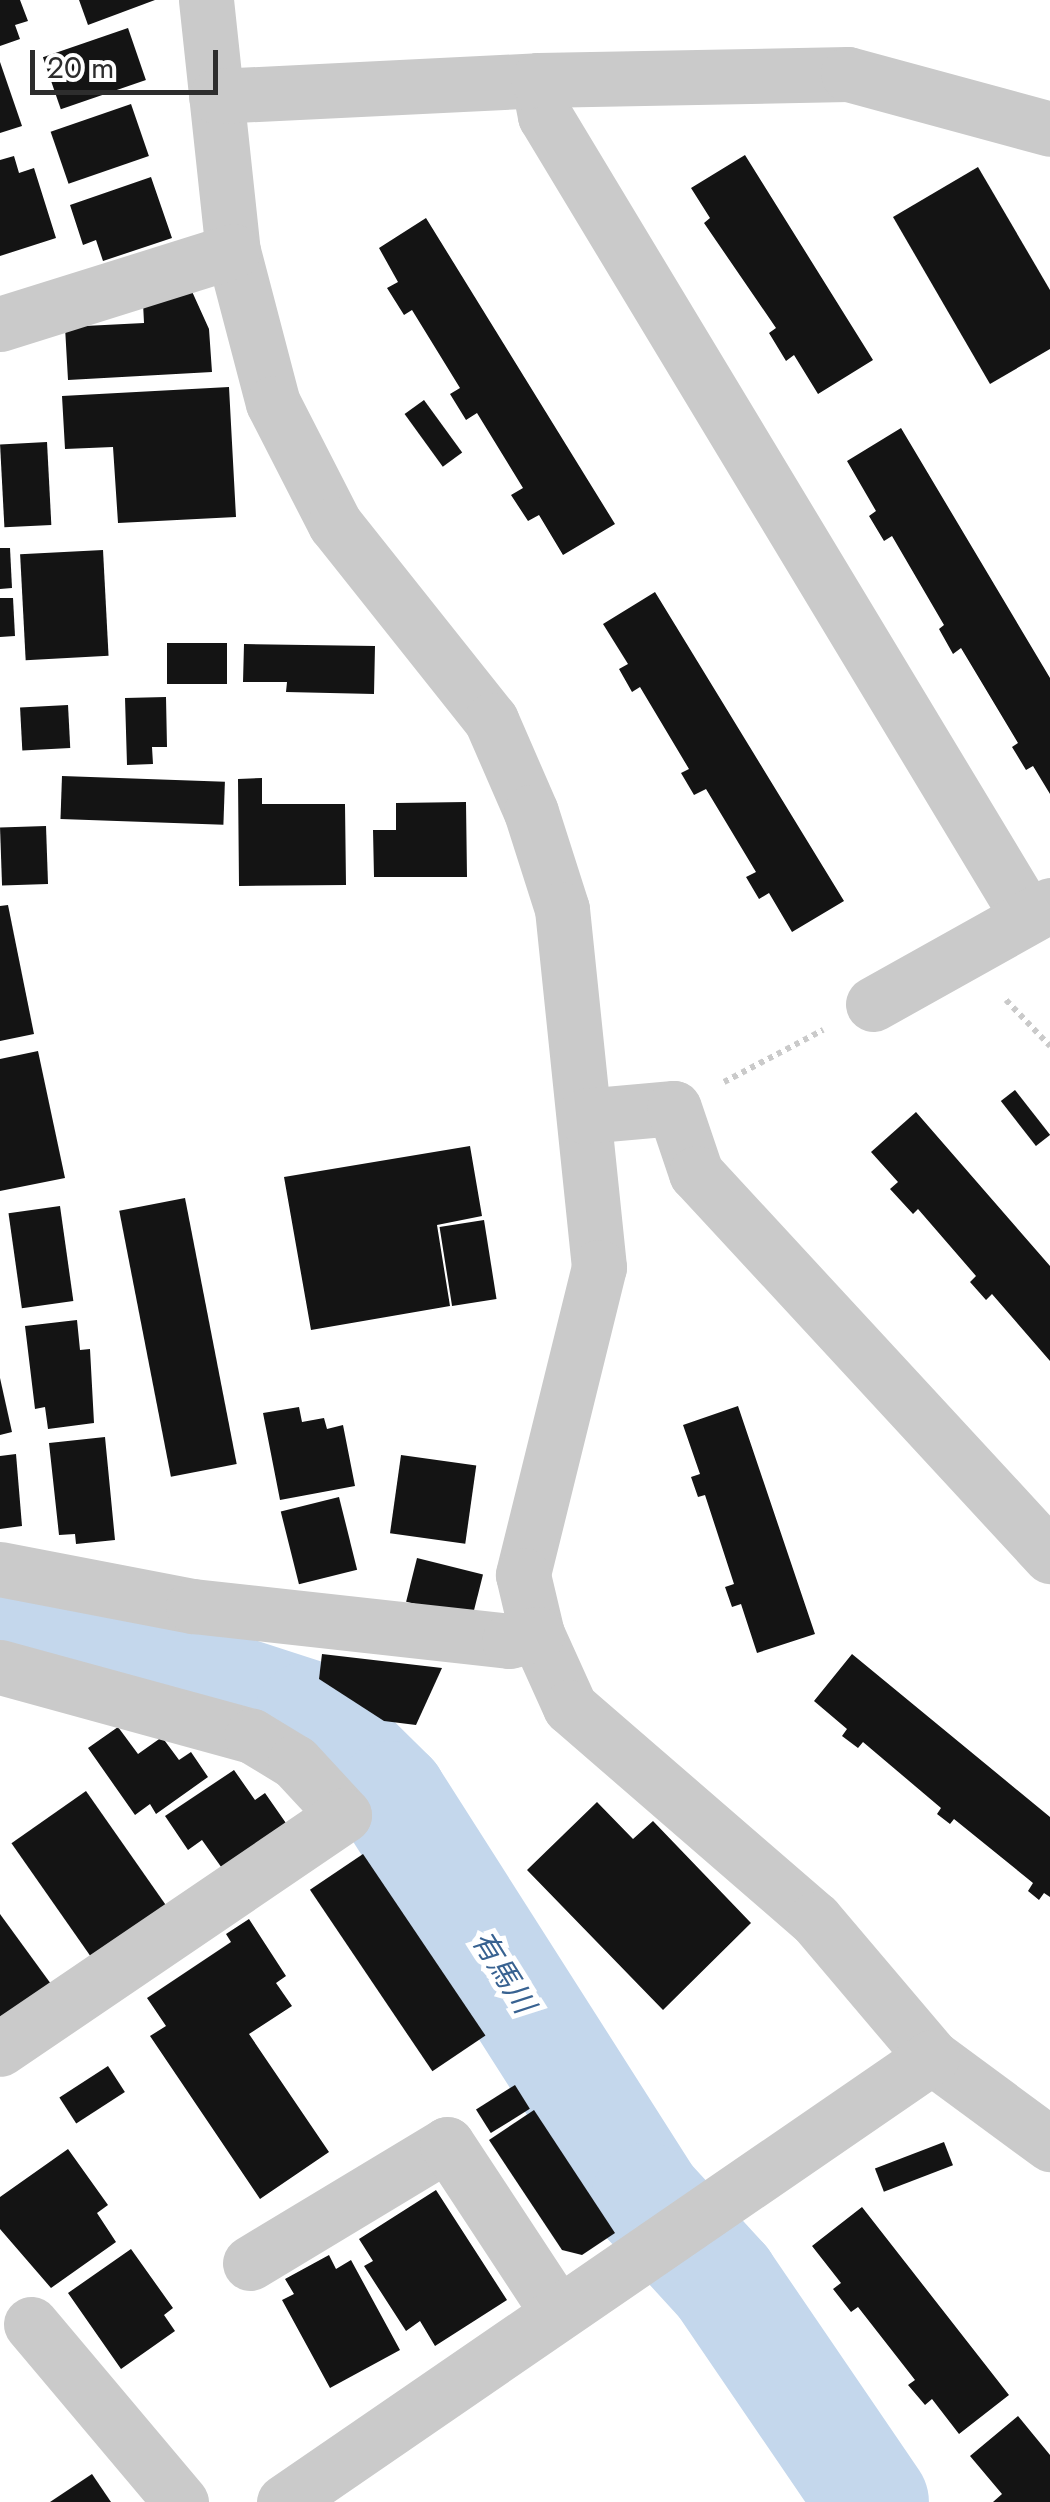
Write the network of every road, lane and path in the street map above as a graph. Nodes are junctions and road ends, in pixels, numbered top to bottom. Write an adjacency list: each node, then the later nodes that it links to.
1 (206, 0): 3 (street)
2 (538, 80): 3 (street); 4 (street); 7 (street)
3 (216, 96): 5 (street)
4 (1050, 129)
5 (233, 251): 6 (street); 10 (street)
6 (0, 324)
7 (1039, 911): 8 (street)
8 (873, 1004): 9 (path)
9 (674, 1108): 10 (street); 11 (street)
10 (584, 1116): 13 (street)
11 (1050, 1556)
12 (0, 1570): 13 (street)
13 (537, 1634): 16 (street)
14 (0, 1667): 15 (street)
15 (0, 2049)
16 (932, 2057): 17 (street); 19 (street)
17 (1050, 2144)
18 (250, 2263): 19 (street)
19 (558, 2313): 22 (street)
20 (32, 2324): 21 (street)
21 (181, 2502)
22 (284, 2502)

